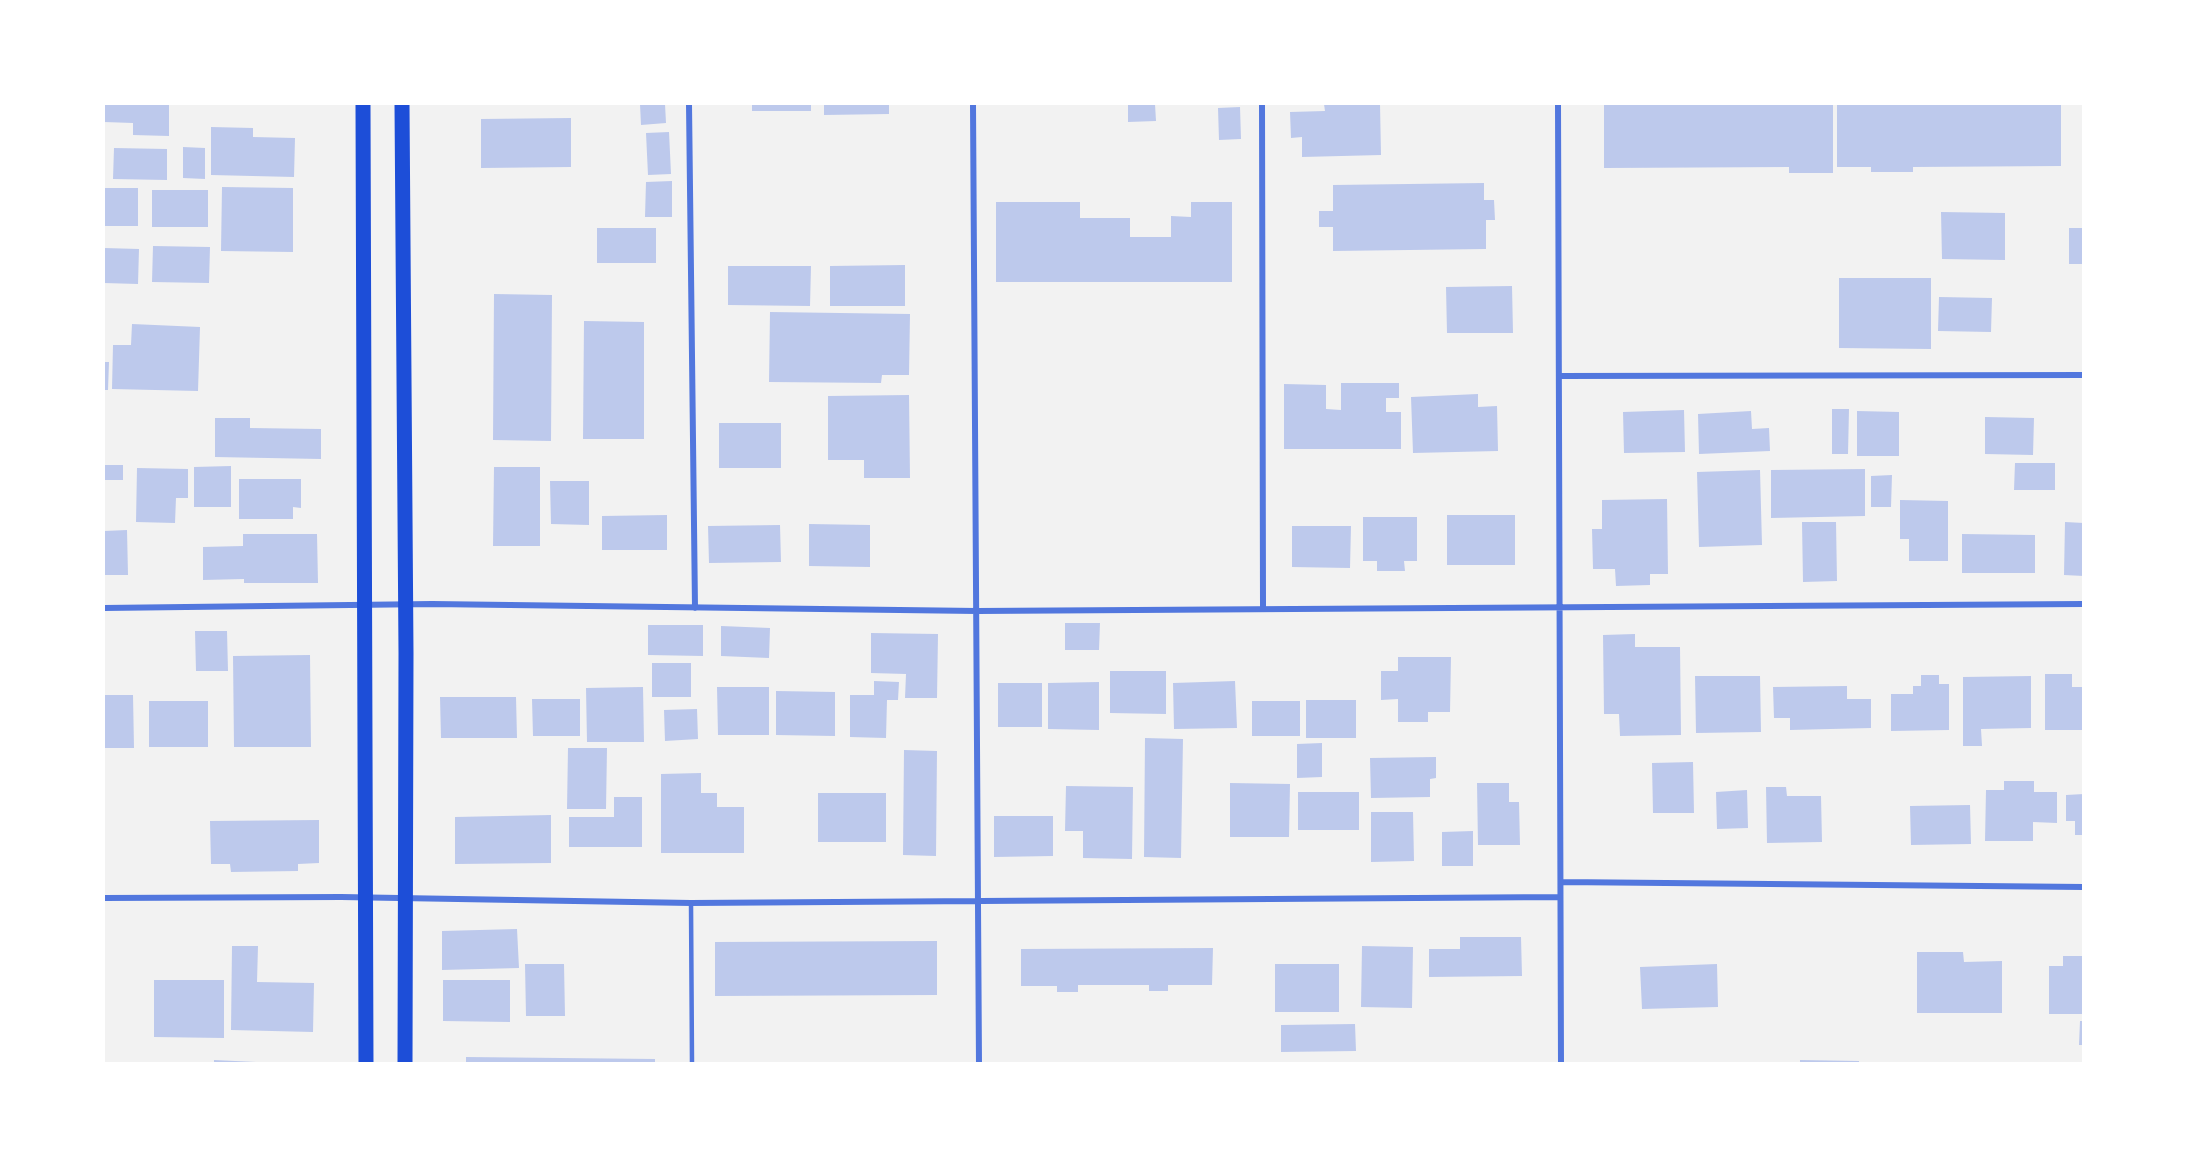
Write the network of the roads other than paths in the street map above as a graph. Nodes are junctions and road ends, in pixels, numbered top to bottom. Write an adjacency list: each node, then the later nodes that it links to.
1 (363, 104): 11 (main road)
2 (402, 104): 9 (main road)
3 (689, 104): 15 (street)
4 (973, 104): 16 (street)
5 (1262, 104): 12 (street)
6 (1558, 104): 8 (street)
7 (2084, 375): 8 (street)
8 (1560, 376): 13 (street)
9 (406, 604): 11 (street); 15 (street); 20 (main road)
10 (2084, 604): 13 (street)
11 (364, 605): 14 (street); 19 (main road)
12 (1263, 607): 13 (street); 16 (street)
13 (1560, 607): 17 (street)
14 (104, 608)
15 (695, 608): 16 (street)
16 (977, 610): 23 (street)
17 (1560, 882): 18 (street); 21 (street)
18 (2084, 887)
19 (367, 897): 20 (street); 22 (street); 25 (main road)
20 (407, 897): 24 (street); 26 (main road)
21 (1560, 897): 23 (street); 29 (street)
22 (104, 898)
23 (980, 901): 24 (street); 28 (street)
24 (691, 903): 27 (lane)
25 (366, 1064)
26 (405, 1064)
27 (692, 1064)
28 (979, 1064)
29 (1561, 1064)

